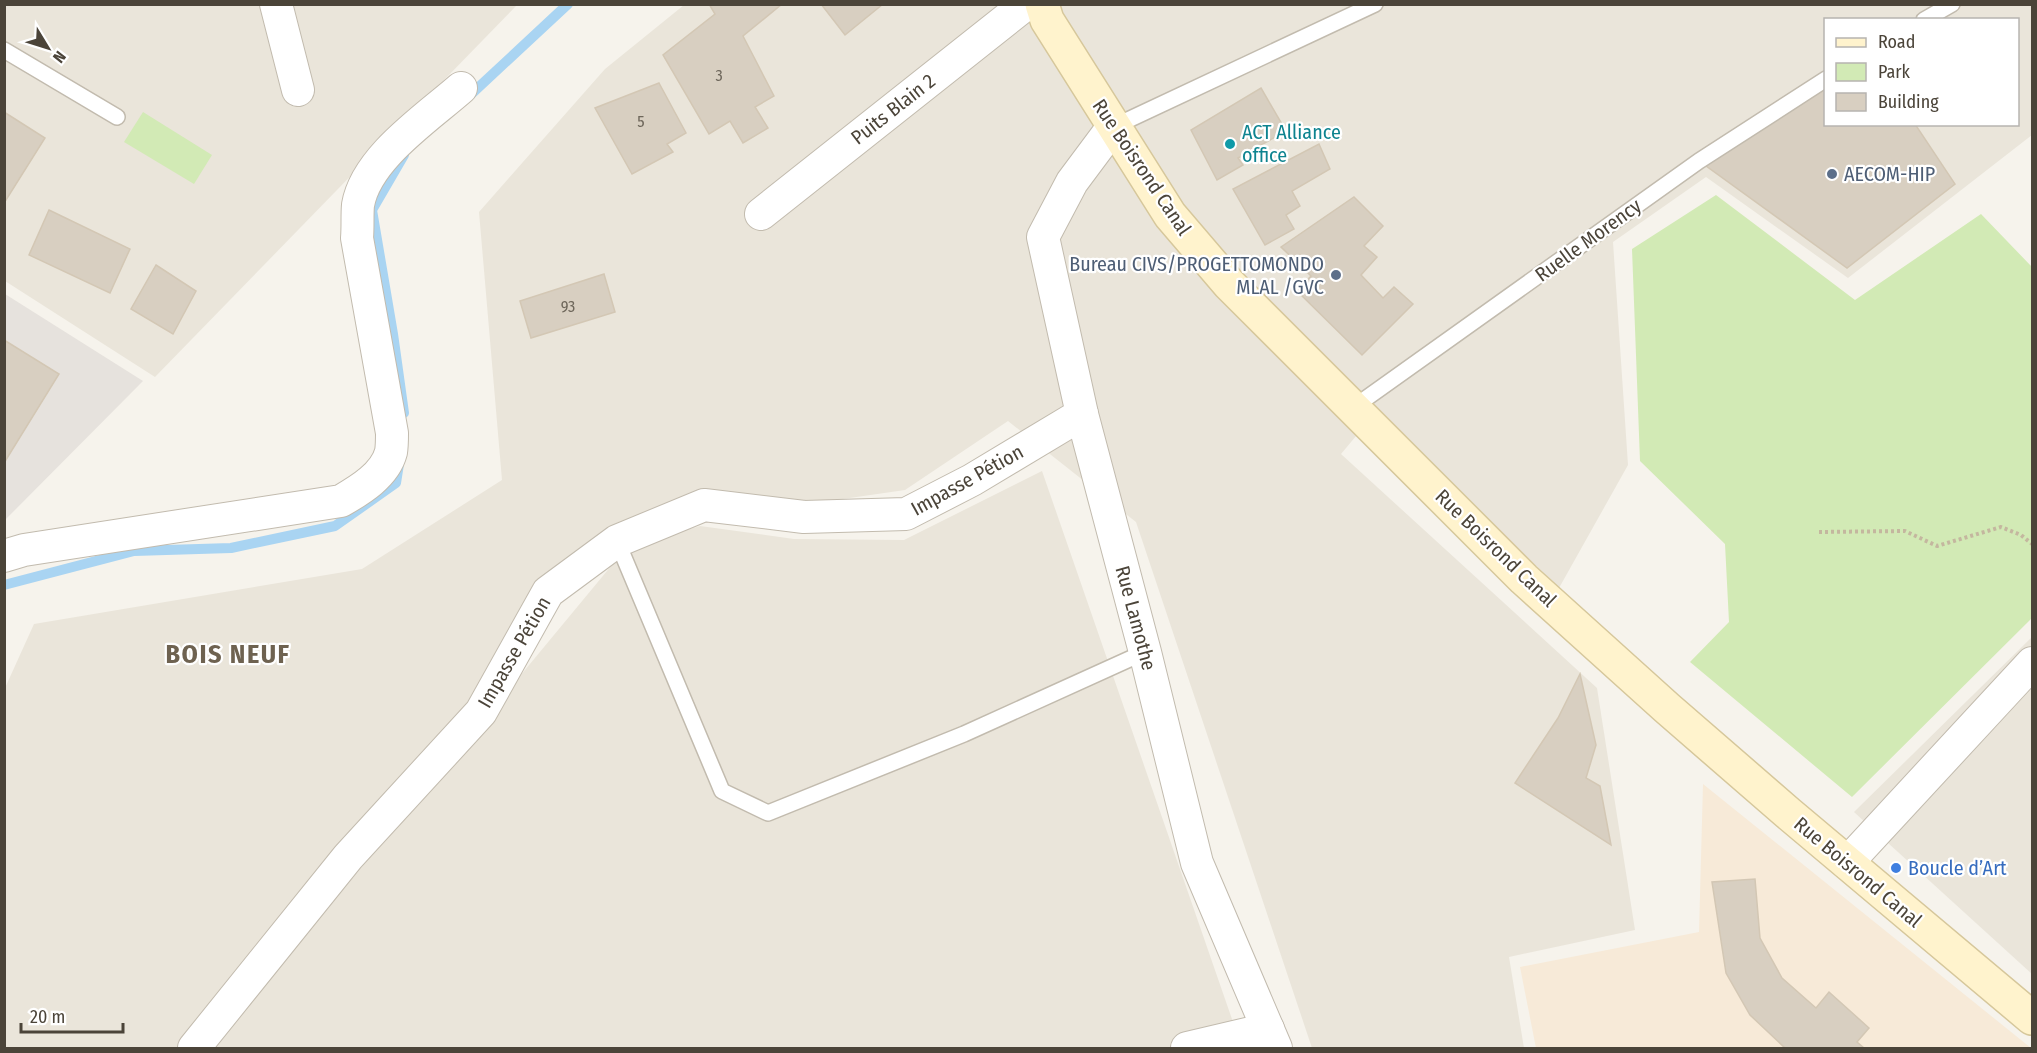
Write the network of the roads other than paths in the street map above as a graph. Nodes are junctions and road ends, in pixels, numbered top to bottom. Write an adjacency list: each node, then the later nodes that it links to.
1 (276, 4): 10 (street)
2 (1026, 4): 13 (street, Puits Blain 2)
3 (1042, 4): 12 (street, Rue Boisrond Canal)
4 (1375, 4): 12 (lane)
5 (1952, 4): 6 (lane)
6 (1928, 18)
7 (4, 50): 11 (lane)
8 (1824, 80): 14 (lane, Ruelle Morency)
9 (461, 88): 17 (street)
10 (298, 90)
11 (117, 117)
12 (1113, 127): 14 (street, Rue Boisrond Canal); 15 (street, Rue Lamothe)
13 (761, 214)
14 (1354, 408): 20 (street, Rue Boisrond Canal)
15 (1082, 414): 16 (street, Impasse Pétion); 18 (street, Rue Lamothe)
16 (617, 541): 18 (lane); 23 (street, Impasse Pétion)
17 (4, 556)
18 (1145, 652): 22 (street, Rue Lamothe)
19 (2032, 663): 20 (street)
20 (1847, 863): 21 (street, Rue Boisrond Canal)
21 (2032, 1018)
22 (1272, 1039): 24 (street)
23 (194, 1048)
24 (1187, 1048)

